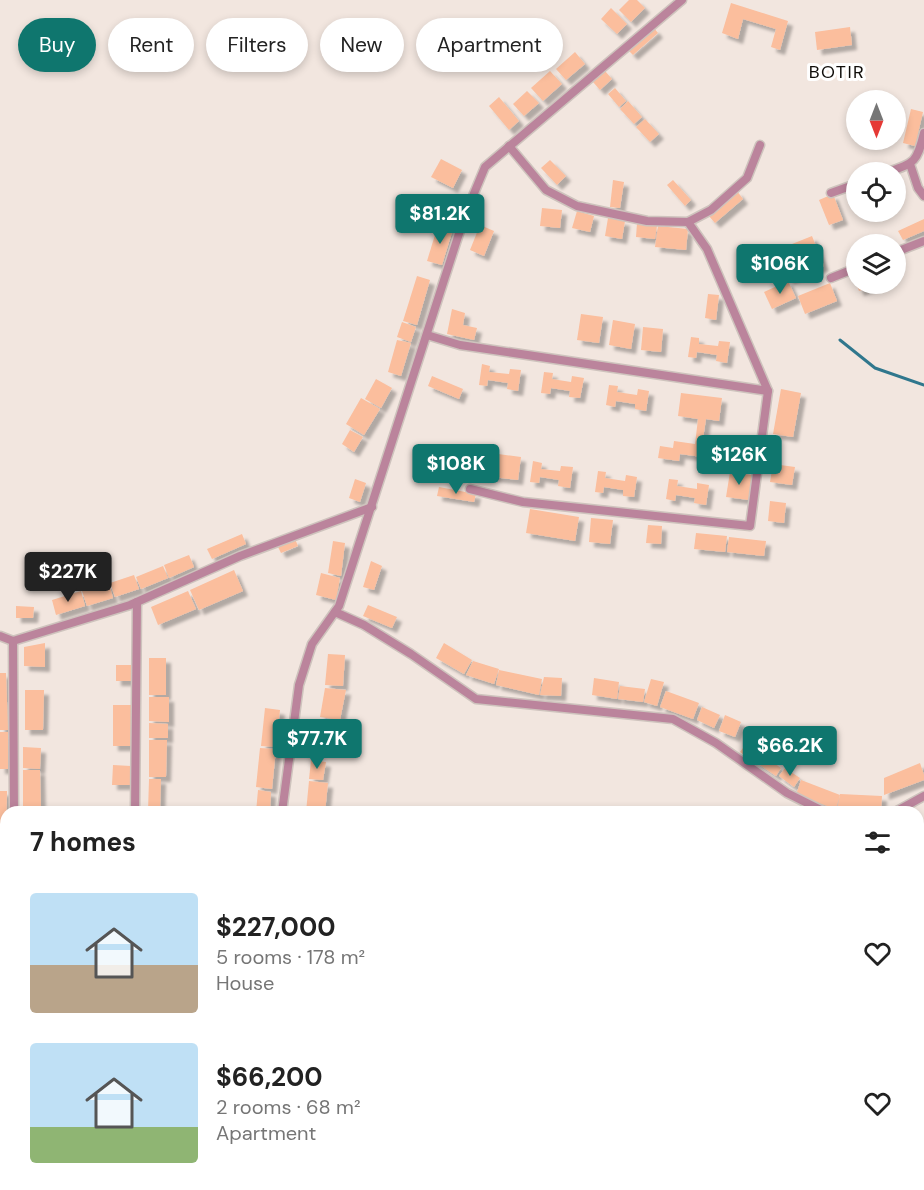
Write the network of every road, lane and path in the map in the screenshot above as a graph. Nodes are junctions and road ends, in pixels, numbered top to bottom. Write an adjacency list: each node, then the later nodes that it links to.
1 (682, 0): 3 (street)
2 (924, 133): 5 (street)
3 (509, 146): 10 (street); 15 (street)
4 (760, 146): 10 (street)
5 (910, 164): 6 (street); 9 (street)
6 (906, 165)
7 (846, 188): 8 (street)
8 (831, 193)
9 (924, 196)
10 (687, 222): 16 (street)
11 (924, 241): 12 (street)
12 (906, 248)
13 (846, 272): 14 (street)
14 (831, 278)
15 (427, 335): 16 (street); 18 (street)
16 (768, 391): 17 (street)
17 (470, 489)
18 (372, 507): 19 (street); 20 (street)
19 (137, 602): 22 (street); 25 (street)
20 (335, 612): 26 (street); 27 (street)
21 (0, 636): 22 (street)
22 (13, 641): 24 (street)
23 (924, 796): 28 (street)
24 (14, 806)
25 (135, 806)
26 (283, 806)
27 (813, 806)
28 (906, 806)

